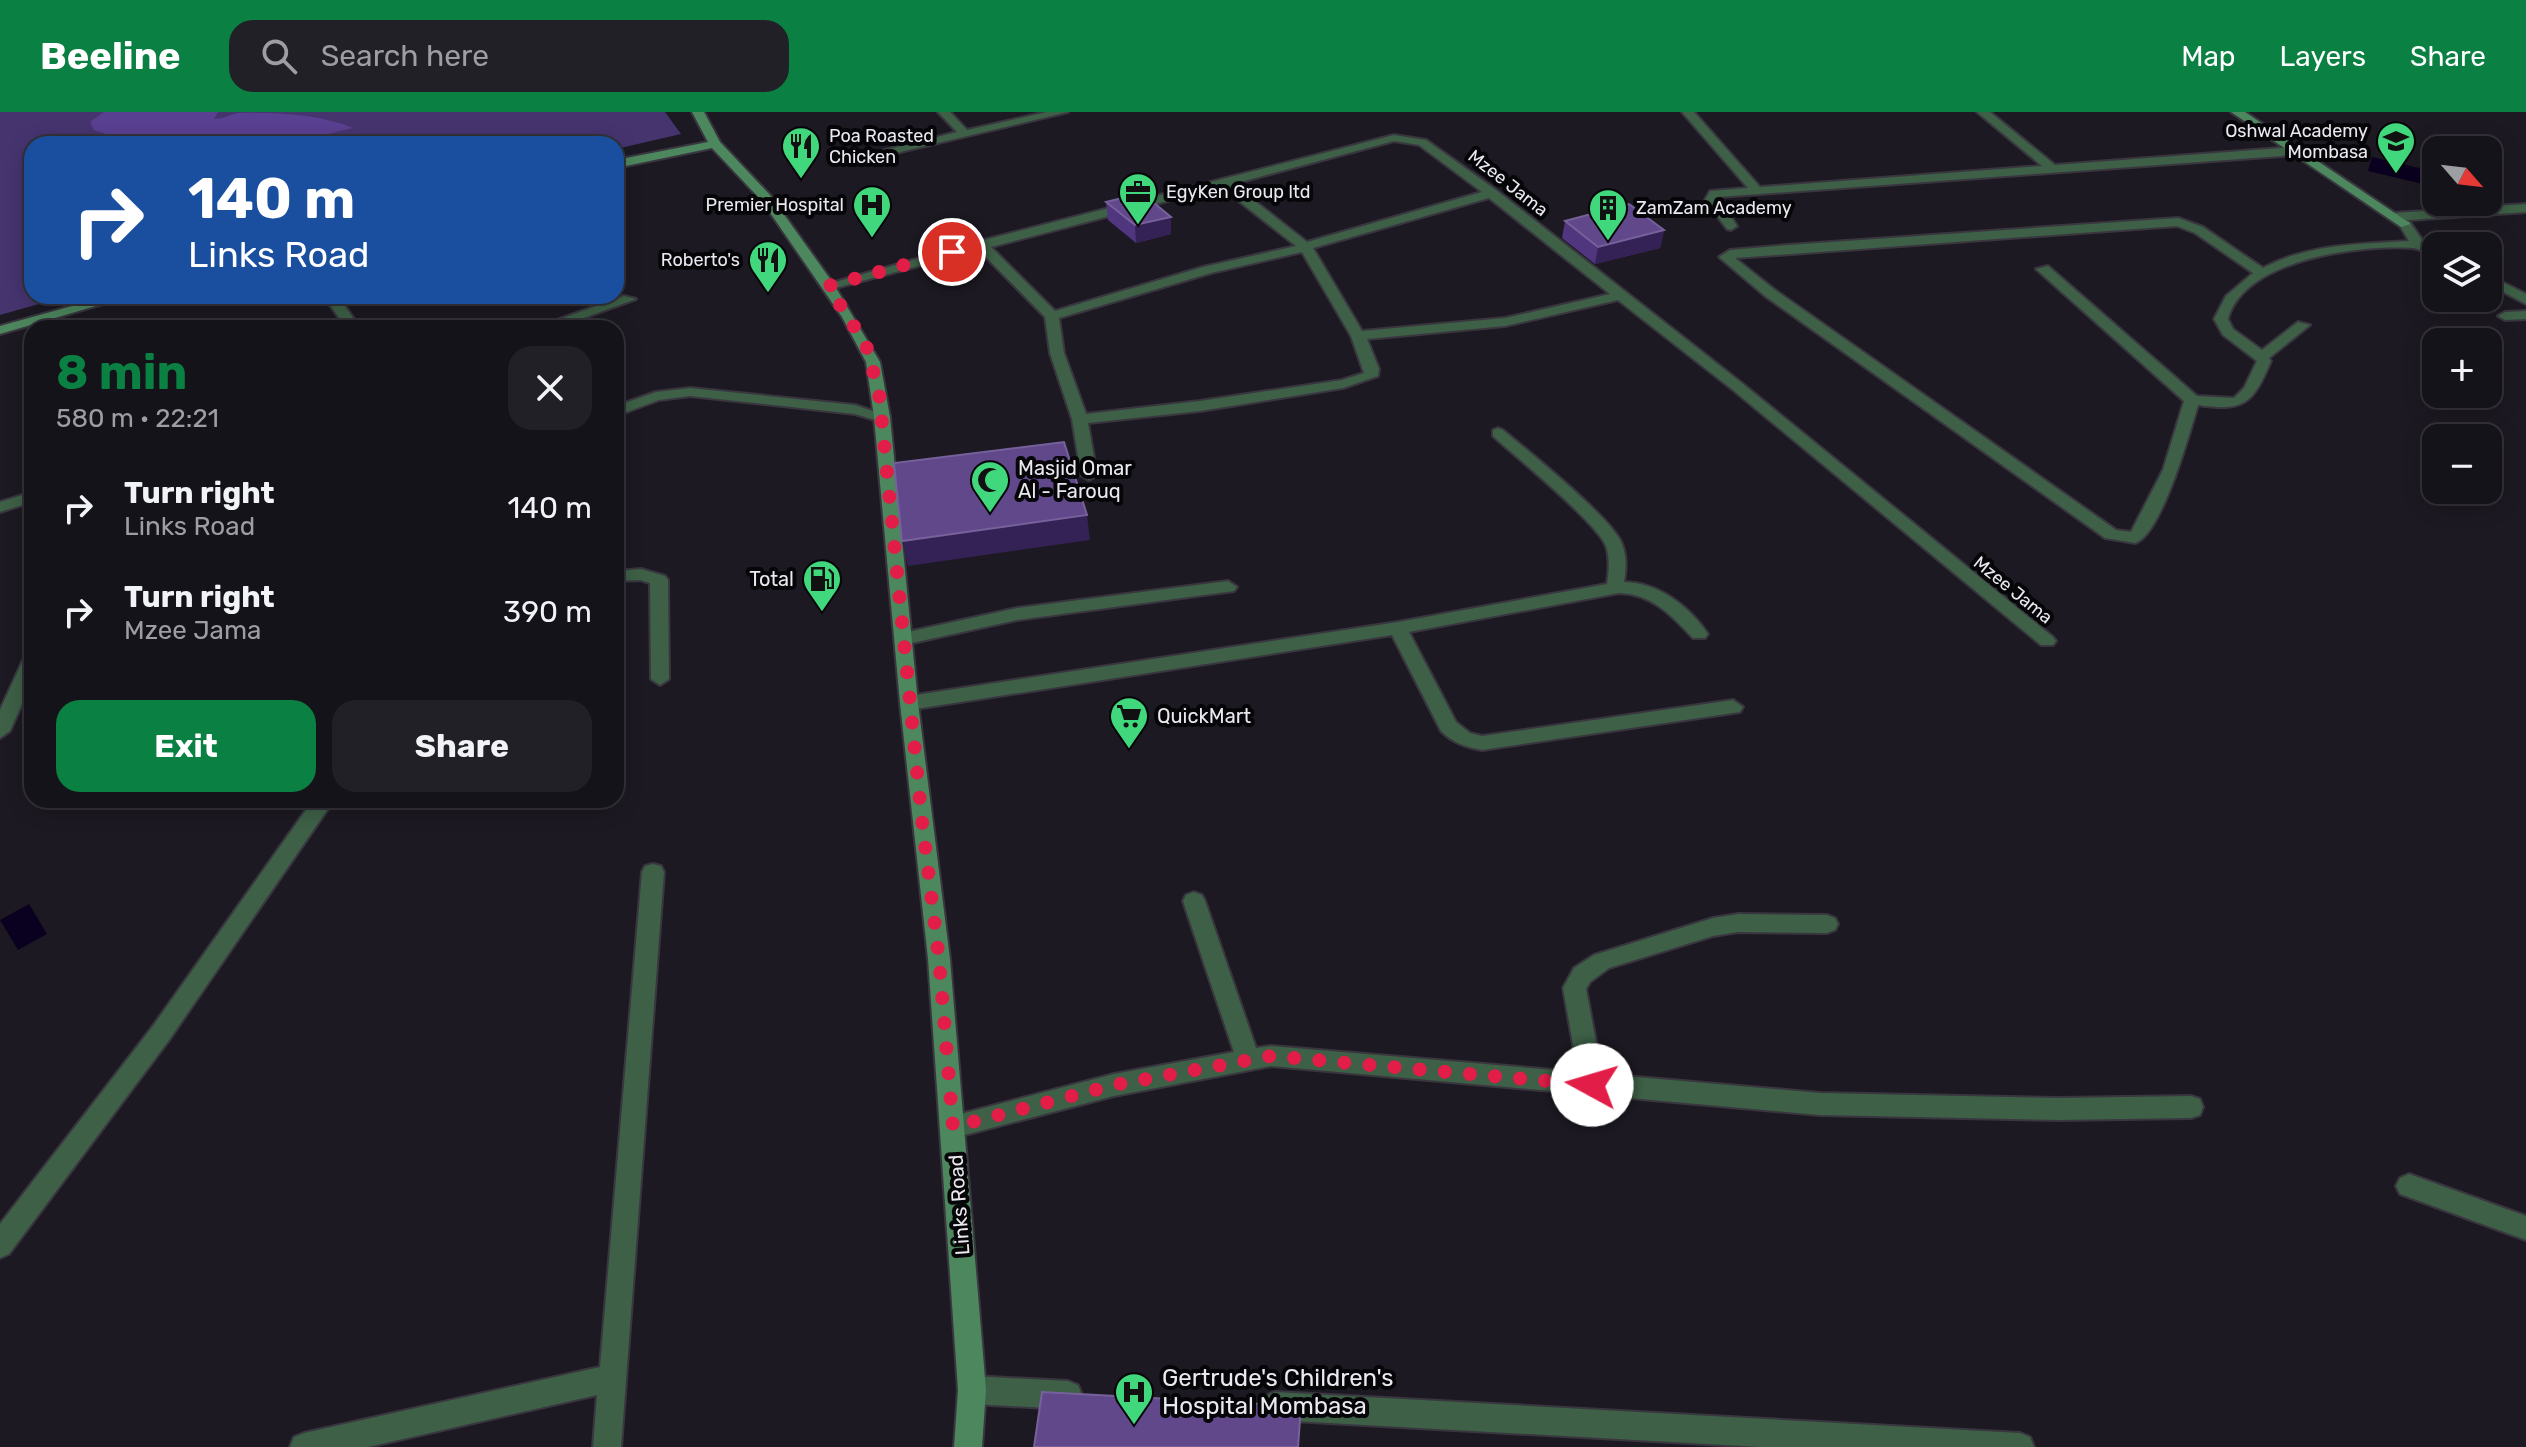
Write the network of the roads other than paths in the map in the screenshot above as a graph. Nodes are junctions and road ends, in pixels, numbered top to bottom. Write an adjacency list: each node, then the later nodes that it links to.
1 (698, 112): 8 (main road, Links Road)
2 (944, 112): 7 (street)
3 (1062, 112): 7 (street)
4 (1688, 112): 14 (street)
5 (1983, 112): 12 (street)
6 (2237, 112): 9 (main road)
7 (965, 134): 10 (street)
8 (715, 144): 11 (main road); 25 (main road, Links Road)
9 (2296, 151): 12 (street); 17 (main road)
10 (879, 153)
11 (624, 162)
12 (2055, 171): 14 (street)
13 (1224, 183): 15 (street, Mzee Jama); 20 (street, Mzee Jama); 22 (street)
14 (1757, 191): 18 (street)
15 (1492, 193): 22 (street); 27 (street, Mzee Jama)
16 (2526, 208): 17 (street)
17 (2400, 220): 19 (street)
18 (1731, 226)
19 (2418, 244): 21 (street); 24 (street)
20 (981, 245): 25 (street, Mzee Jama); 34 (street)
21 (2422, 246)
22 (1306, 247): 34 (street); 41 (street)
23 (2043, 269): 43 (street)
24 (2260, 272): 42 (street); 43 (street)
25 (828, 286): 45 (main road, Links Road)
26 (2502, 287): 29 (street)
27 (1618, 296): 41 (street); 57 (street, Mzee Jama)
28 (629, 299): 30 (street)
29 (2526, 300)
30 (624, 301)
31 (94, 304): 36 (main road)
32 (614, 304): 37 (street)
33 (2526, 315): 35 (street)
34 (1052, 316): 46 (street)
35 (2505, 316)
36 (36, 320)
37 (566, 320)
38 (24, 323): 40 (main road)
39 (2303, 325): 42 (street)
40 (0, 330)
41 (1358, 336): 46 (street)
42 (2262, 357): 43 (street)
43 (2192, 400)
44 (624, 408): 45 (street)
45 (882, 417): 56 (main road, Links Road)
46 (1080, 419): 48 (street)
47 (1498, 433): 53 (street)
48 (1089, 475)
49 (24, 500): 50 (street)
50 (0, 507)
51 (624, 575): 59 (street)
52 (1228, 587): 56 (street)
53 (1615, 587): 54 (street); 55 (street)
54 (1398, 628): 60 (street); 61 (street)
55 (1699, 634)
56 (903, 639): 60 (main road, Links Road)
57 (2047, 641)
58 (24, 678): 62 (street)
59 (660, 679)
60 (909, 703): 70 (main road, Links Road)
61 (1733, 707)
62 (0, 731)
63 (318, 808): 73 (street)
64 (653, 872): 74 (street)
65 (1194, 901): 67 (street)
66 (1827, 924): 68 (street)
67 (1248, 1058): 68 (street); 70 (street)
68 (1592, 1085): 69 (street)
69 (2191, 1107)
70 (953, 1127): 75 (main road, Links Road)
71 (2409, 1186): 72 (street)
72 (2526, 1228)
73 (0, 1245)
74 (612, 1378): 78 (street); 79 (street)
75 (972, 1390): 76 (street); 80 (main road, Links Road)
76 (1098, 1397)
77 (1241, 1405): 81 (street)
78 (304, 1447)
79 (607, 1447)
80 (968, 1447)
81 (2020, 1447)

